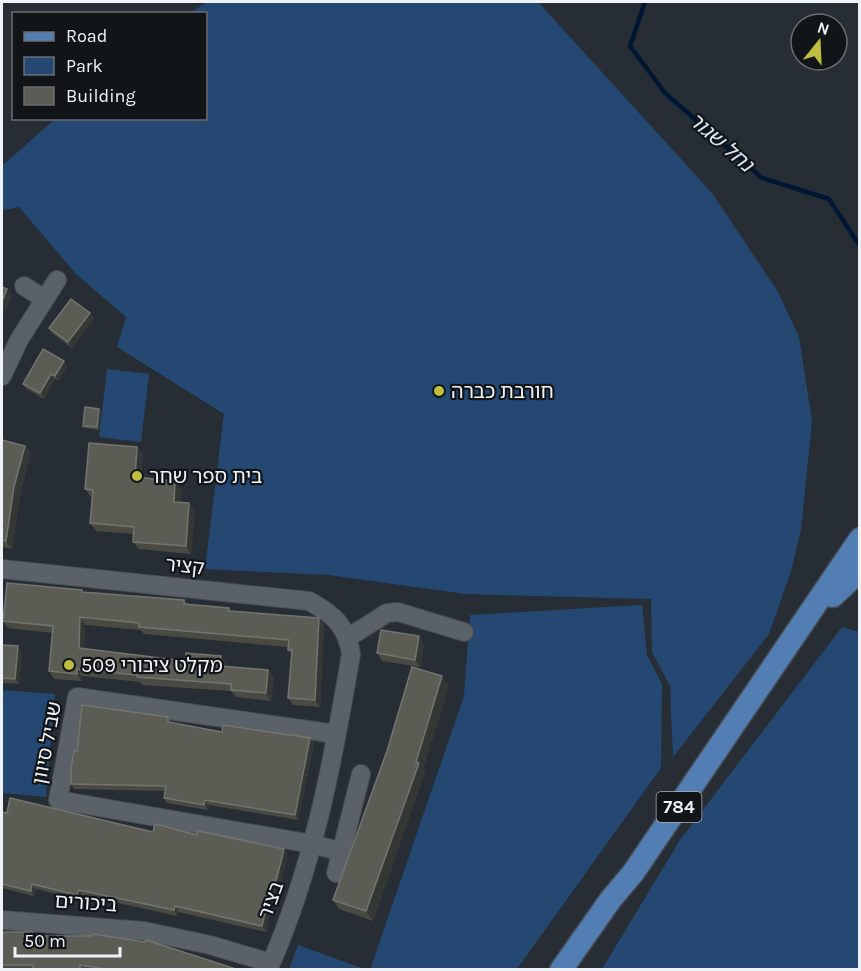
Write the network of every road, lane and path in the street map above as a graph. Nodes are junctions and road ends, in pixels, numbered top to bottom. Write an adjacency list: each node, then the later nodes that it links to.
1 (57, 280): 3 (street)
2 (24, 286): 3 (street)
3 (44, 299): 4 (street)
4 (2, 376)
5 (860, 540): 8 (main road, 784)
6 (2, 569): 10 (street, קציר)
7 (860, 571): 8 (main road, 784)
8 (803, 624): 16 (main road, 784)
9 (464, 632): 10 (street)
10 (349, 637): 11 (street)
11 (336, 734): 13 (street, בציר); 13 (street, שביל סיוון)
12 (361, 774): 14 (street)
13 (312, 843): 14 (street); 18 (street, בציר)
14 (343, 852): 15 (street)
15 (336, 873)
16 (633, 873): 19 (main road, 784); 20 (main road)
17 (2, 920): 18 (street, ביכורים)
18 (270, 966)
19 (561, 969)
20 (576, 969)

